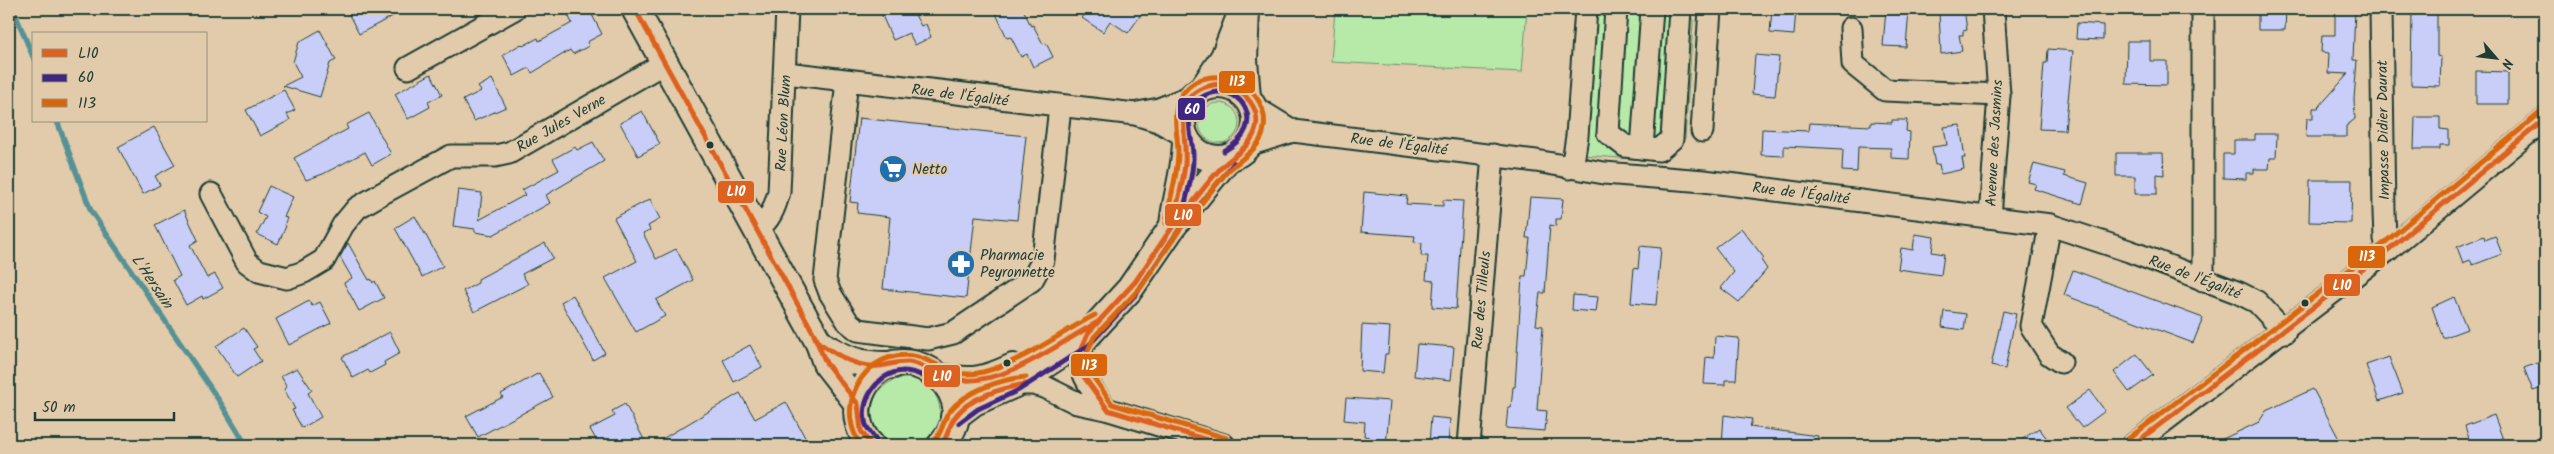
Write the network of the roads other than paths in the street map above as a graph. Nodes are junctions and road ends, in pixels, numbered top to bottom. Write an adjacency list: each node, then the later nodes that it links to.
1 (514, 9): 16 (street)
2 (634, 9): 15 (main road)
3 (787, 9): 17 (street, Rue Léon Blum)
4 (1245, 9): 19 (main road); 21 (main road)
5 (1586, 9): 32 (street)
6 (1603, 9): 28 (street)
7 (1616, 9): 29 (street)
8 (1652, 9): 29 (street)
9 (1680, 9): 29 (street)
10 (1710, 9): 26 (street)
11 (1993, 9): 20 (street, Avenue des Jasmins)
12 (2202, 9): 39 (street)
13 (2381, 9): 38 (street, Impasse Didier Daurat)
14 (1851, 28): 20 (street)
15 (666, 62): 33 (street, Rue Jules Verne); 37 (main road)
16 (408, 68)
17 (786, 73): 18 (street, Rue de l'Égalité); 37 (street, Rue Léon Blum)
18 (847, 81): 22 (street, Rue de l'Égalité); 22 (street)
19 (1198, 91): 21 (main road); 23 (street, Rue de l'Égalité); 27 (main road)
20 (1999, 95): 34 (street, Avenue des Jasmins)
21 (1251, 102): 25 (street, Rue de l'Égalité); 30 (main road)
22 (1060, 107): 23 (street, Rue de l'Égalité)
23 (1135, 114): 27 (street, Rue de l'Égalité)
24 (2545, 119): 38 (street)
25 (1292, 131): 30 (street, Rue de l'Égalité); 31 (street, Rue de l'Égalité)
26 (1702, 131)
27 (1185, 137): 30 (main road); 35 (main road)
28 (1594, 141)
29 (1642, 148)
30 (1238, 152): 35 (main road)
31 (1494, 155): 32 (street, Rue de l'Égalité); 53 (street, Rue des Tilleuls)
32 (1569, 168): 34 (street, Rue de l'Égalité)
33 (211, 194)
34 (1990, 217): 36 (street, Rue de l'Égalité)
35 (1173, 226): 40 (main road)
36 (2050, 226): 39 (street, Rue de l'Égalité); 43 (street)
37 (756, 230): 42 (main road)
38 (2388, 250): 41 (street)
39 (2203, 280): 41 (street, Rue de l'Égalité)
40 (1091, 330): 45 (main road); 46 (main road); 48 (street)
41 (2285, 332): 54 (street)
42 (819, 343): 44 (main road); 47 (main road)
43 (2061, 362)
44 (892, 365): 45 (main road); 47 (main road)
45 (942, 378): 49 (main road)
46 (1016, 384): 48 (street); 49 (main road)
47 (858, 404): 50 (main road)
48 (1106, 409): 52 (street)
49 (954, 417): 51 (main road)
50 (871, 445)
51 (941, 445)
52 (1224, 445)
53 (1470, 445)
54 (2133, 445)

